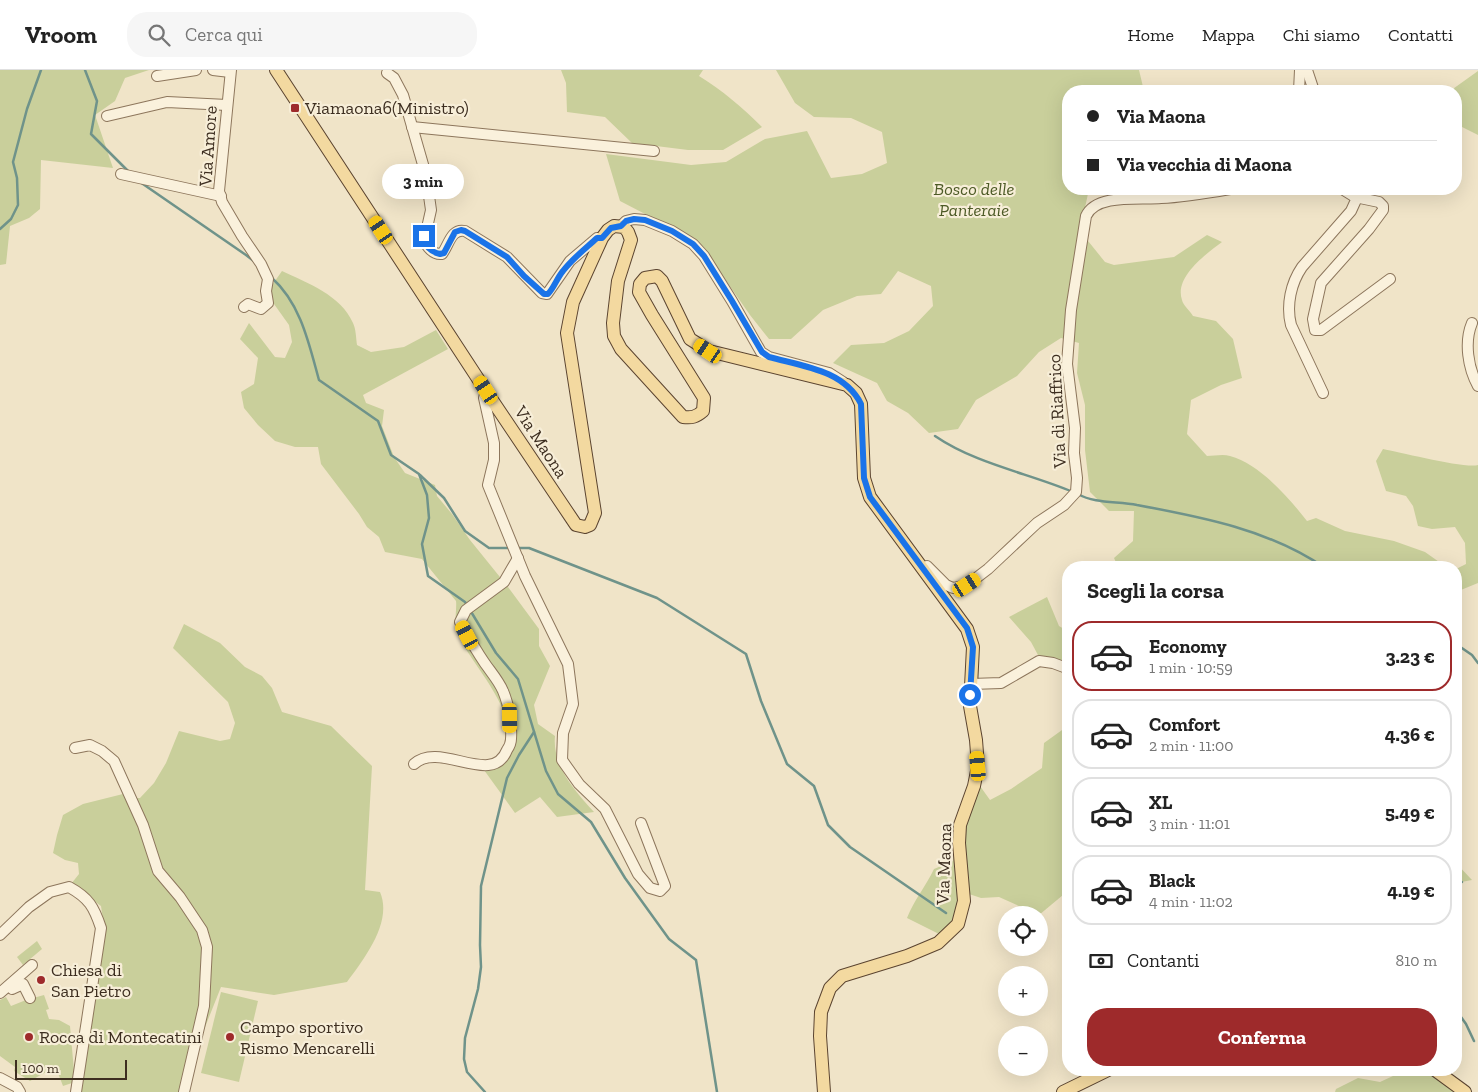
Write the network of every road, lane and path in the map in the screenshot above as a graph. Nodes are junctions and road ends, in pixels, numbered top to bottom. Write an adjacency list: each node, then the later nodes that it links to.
1 (196, 70): 8 (street)
2 (213, 70): 6 (street)
3 (280, 70): 27 (main road, Via Maona)
4 (1300, 70): 9 (street)
5 (1307, 70): 10 (street)
6 (230, 71): 11 (street, Via Amore)
7 (386, 71): 13 (street)
8 (157, 76)
9 (1299, 85)
10 (1312, 85)
11 (227, 104): 12 (street); 18 (street, Via Amore)
12 (107, 116)
13 (412, 127): 14 (street); 21 (street)
14 (654, 151)
15 (121, 174): 18 (street)
16 (1184, 195): 30 (street, Via di Riaffrico)
17 (1352, 195): 19 (street)
18 (221, 196): 23 (street, Via Amore)
19 (1355, 197): 22 (street); 28 (street)
20 (621, 226): 21 (main road, Via Maona); 25 (street, Via Maona); 25 (main road)
21 (602, 238): 27 (main road, Via Maona)
22 (1390, 279)
23 (244, 307)
24 (1472, 323): 26 (street)
25 (848, 385): 30 (main road, Via Maona)
26 (1478, 386)
27 (486, 390): 29 (street)
28 (1323, 392)
29 (518, 558): 34 (street); 35 (street)
30 (917, 560): 32 (main road, Via Maona)
31 (1062, 666): 32 (street)
32 (971, 684): 46 (main road, Via Maona)
33 (75, 748): 45 (street)
34 (414, 764)
35 (641, 823)
36 (0, 935): 44 (street)
37 (32, 965): 38 (street)
38 (1, 994): 39 (street)
39 (30, 998)
40 (1096, 1076): 47 (main road)
41 (1443, 1076): 48 (main road)
42 (0, 1078): 43 (street)
43 (20, 1092)
44 (76, 1092)
45 (184, 1092)
46 (824, 1092)
47 (1063, 1092)
48 (1465, 1092)

